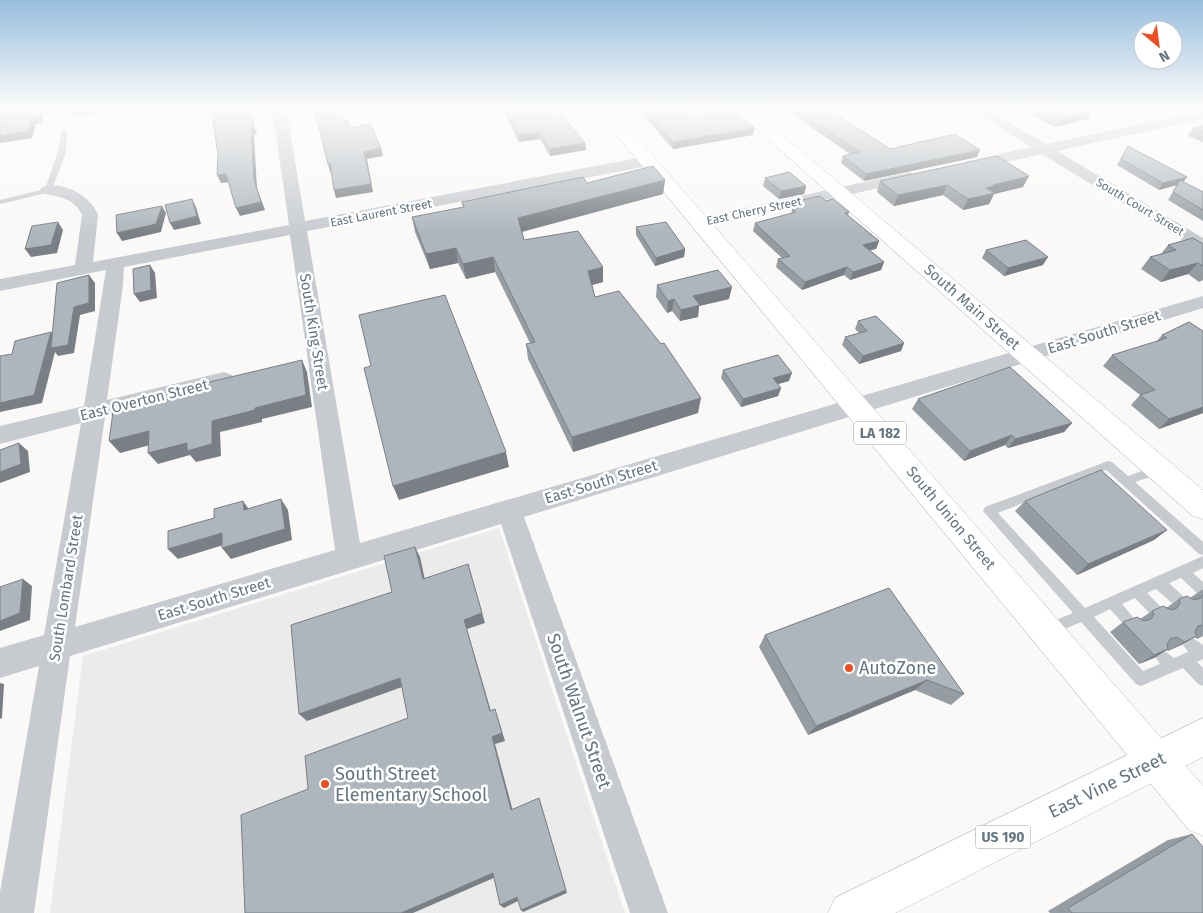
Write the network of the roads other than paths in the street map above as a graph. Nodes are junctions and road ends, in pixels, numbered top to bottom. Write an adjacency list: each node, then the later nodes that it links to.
1 (62, 150): 10 (lane)
2 (286, 150): 14 (street, South King Street)
3 (638, 150): 7 (main road, South Union Street / LA 182)
4 (790, 150): 11 (main road, South Main Street)
5 (1040, 150): 8 (street)
6 (1044, 150): 15 (street, South Court Street)
7 (648, 161): 13 (main road, South Union Street / LA 182); 14 (street, East Laurent Street)
8 (956, 168)
9 (927, 174): 11 (street, East Cherry Street)
10 (48, 190): 12 (lane); 17 (street)
11 (840, 192): 13 (street, East Cherry Street); 20 (main road, South Main Street)
12 (0, 202)
13 (699, 223): 22 (main road, South Union Street / LA 182)
14 (298, 229): 16 (street, East Laurent Street); 30 (street, South King Street)
15 (1203, 244)
16 (114, 263): 17 (street, East Laurent Street); 23 (street, South Lombard Street)
17 (83, 270): 18 (street)
18 (0, 285)
19 (1203, 302): 20 (street, East South Street)
20 (1028, 355): 22 (street, East South Street); 25 (main road, South Main Street)
21 (240, 376): 23 (street, East Overton Street)
22 (856, 405): 28 (street, East South Street); 41 (main road, South Union Street / LA 182)
23 (95, 412): 24 (street, East Overton Street); 43 (street, South Lombard Street)
24 (0, 435)
25 (1160, 469): 26 (lane); 27 (main road, South Main Street)
26 (1126, 481): 29 (lane); 39 (lane)
27 (1203, 507)
28 (509, 510): 30 (street, East South Street); 54 (street, South Walnut Street)
29 (1203, 550)
30 (349, 558): 43 (street, East South Street)
31 (1203, 562): 32 (lane)
32 (1182, 571): 33 (lane); 34 (lane)
33 (1158, 582): 35 (lane); 37 (lane)
34 (1203, 590)
35 (1136, 591): 36 (lane); 38 (lane)
36 (1112, 602): 39 (lane); 40 (lane)
37 (1180, 602)
38 (1157, 612)
39 (1083, 615): 41 (lane); 48 (lane)
40 (1131, 623)
41 (1047, 631): 51 (main road, South Union Street / LA 182)
42 (1188, 642): 44 (lane)
43 (56, 646): 47 (street, East South Street); 53 (street, South Lombard Street)
44 (1201, 652): 46 (lane)
45 (1161, 655): 48 (lane)
46 (1185, 659): 48 (lane); 49 (lane)
47 (0, 663)
48 (1172, 666)
49 (1203, 678)
50 (1203, 737): 51 (main road, East Vine Street / US 190)
51 (1156, 761): 52 (main road, South Union Street / LA 182); 55 (main road, East Vine Street / US 190)
52 (1203, 816)
53 (15, 913)
54 (649, 913)
55 (850, 913)

